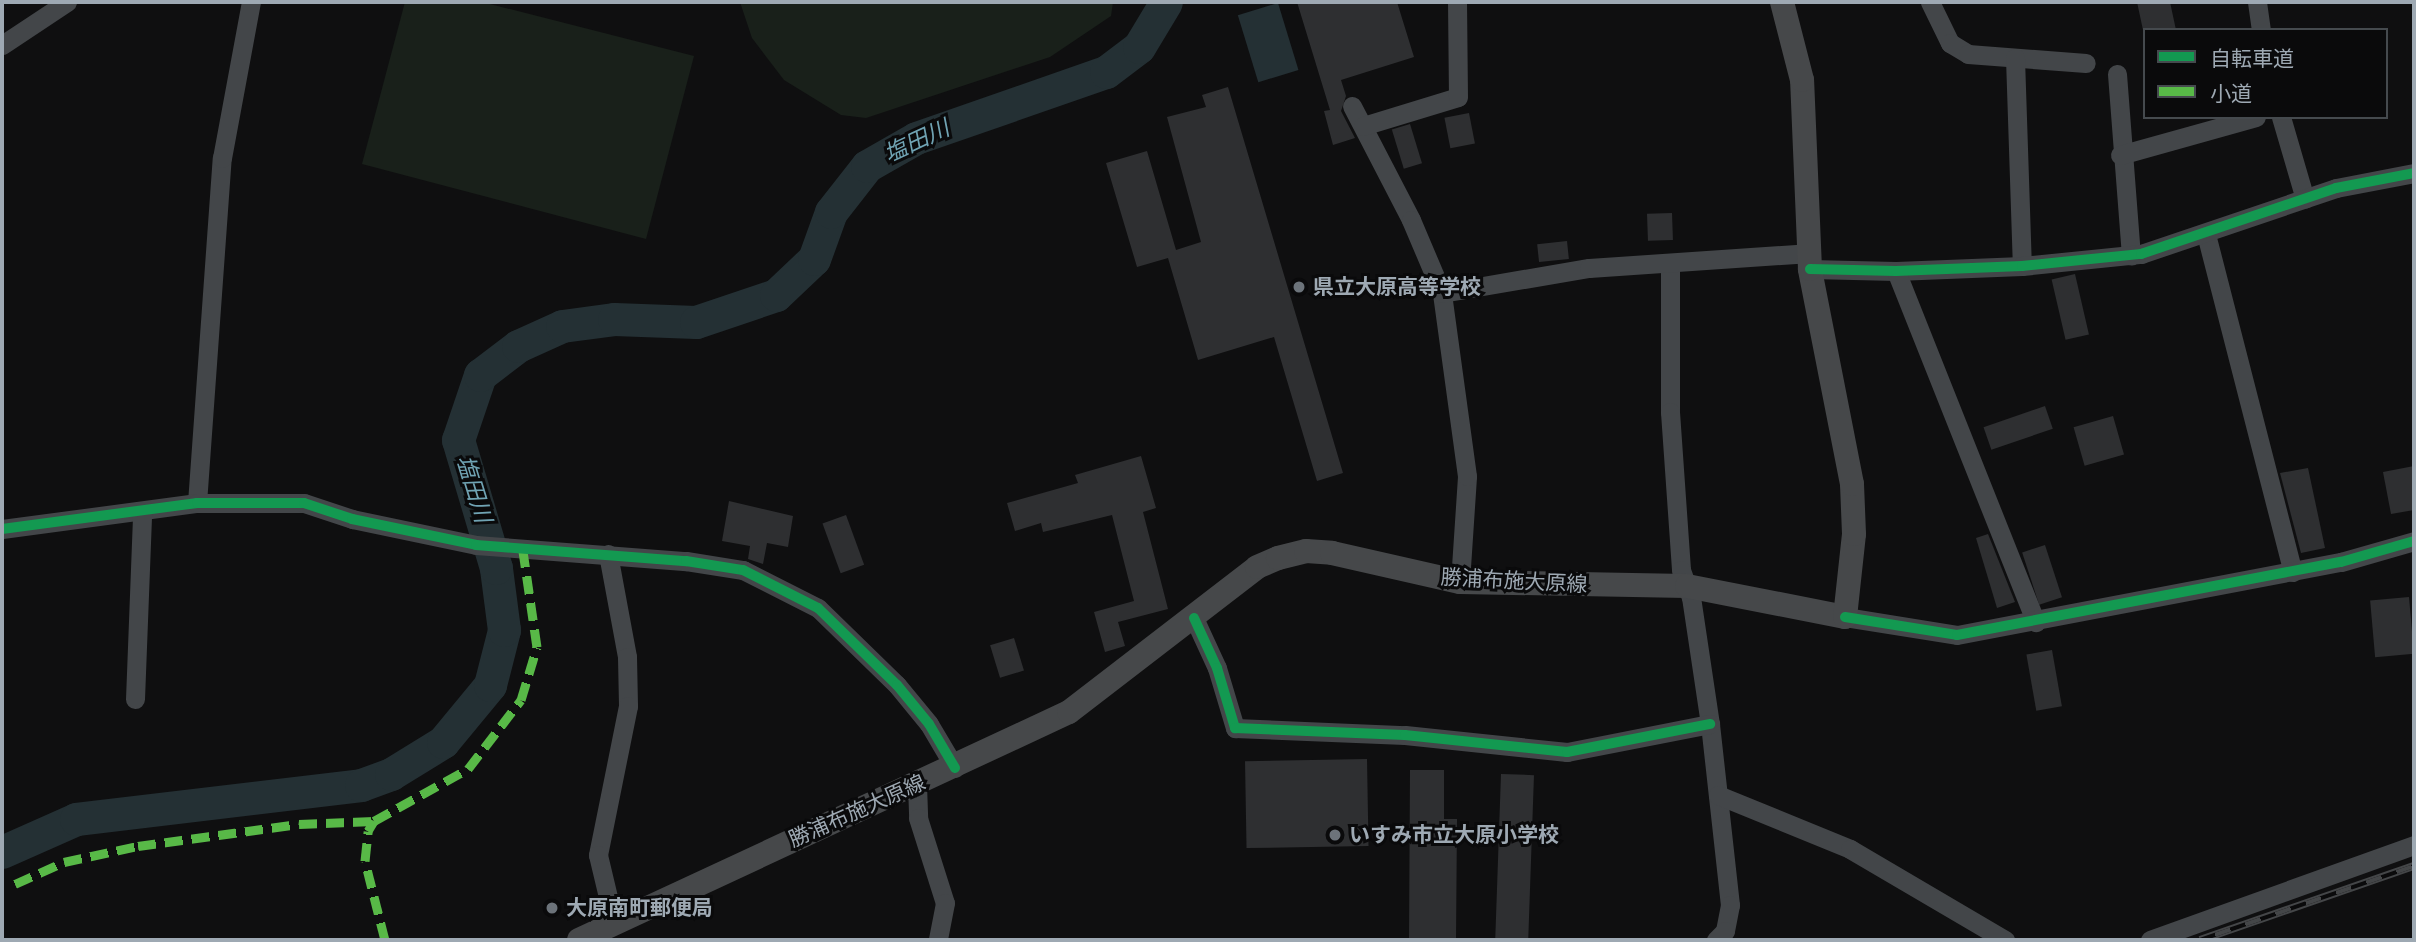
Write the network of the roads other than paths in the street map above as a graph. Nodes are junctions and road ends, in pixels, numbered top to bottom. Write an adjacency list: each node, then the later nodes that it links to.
1 (66, 2): 8 (street)
2 (251, 2): 26 (street)
3 (1457, 2): 15 (street)
4 (1782, 2): 21 (main road)
5 (1930, 2): 9 (street)
6 (2257, 2): 7 (street)
7 (2261, 28)
8 (2, 45)
9 (2015, 58): 10 (street); 23 (street)
10 (2086, 63)
11 (2117, 74): 16 (street)
12 (1353, 106): 15 (street)
13 (2249, 119): 16 (street)
14 (2282, 119): 18 (street)
15 (1363, 126): 25 (street)
16 (2120, 155): 20 (street)
17 (2414, 173): 18 (street)
18 (2305, 199): 19 (street)
19 (2206, 234): 20 (street); 31 (street)
20 (2131, 255): 23 (street)
21 (1810, 261): 22 (street); 24 (street); 34 (main road)
22 (1670, 265): 25 (street); 33 (street)
23 (2022, 266): 24 (street)
24 (1896, 271): 36 (street)
25 (1442, 293): 32 (street)
26 (197, 503): 27 (street); 30 (street)
27 (142, 514): 28 (street); 37 (street)
28 (2, 529)
29 (2414, 541): 31 (street)
30 (608, 554): 39 (street); 43 (street)
31 (2293, 572): 36 (street)
32 (1460, 582): 33 (main road, 勝浦布施大原線); 35 (main road, 勝浦布施大原線)
33 (1687, 586): 34 (main road, 勝浦布施大原線); 38 (street)
34 (1845, 617): 36 (street)
35 (1194, 618): 38 (street); 39 (main road, 勝浦布施大原線)
36 (2036, 622)
37 (135, 699)
38 (1710, 724): 41 (street)
39 (955, 768): 40 (main road, 勝浦布施大原線)
40 (917, 784): 43 (main road, 勝浦布施大原線); 45 (street)
41 (1718, 795): 46 (street); 47 (street)
42 (2414, 845): 48 (street)
43 (614, 922): 44 (main road, 勝浦布施大原線)
44 (579, 940)
45 (938, 940)
46 (1716, 940)
47 (2005, 940)
48 (2150, 940)

